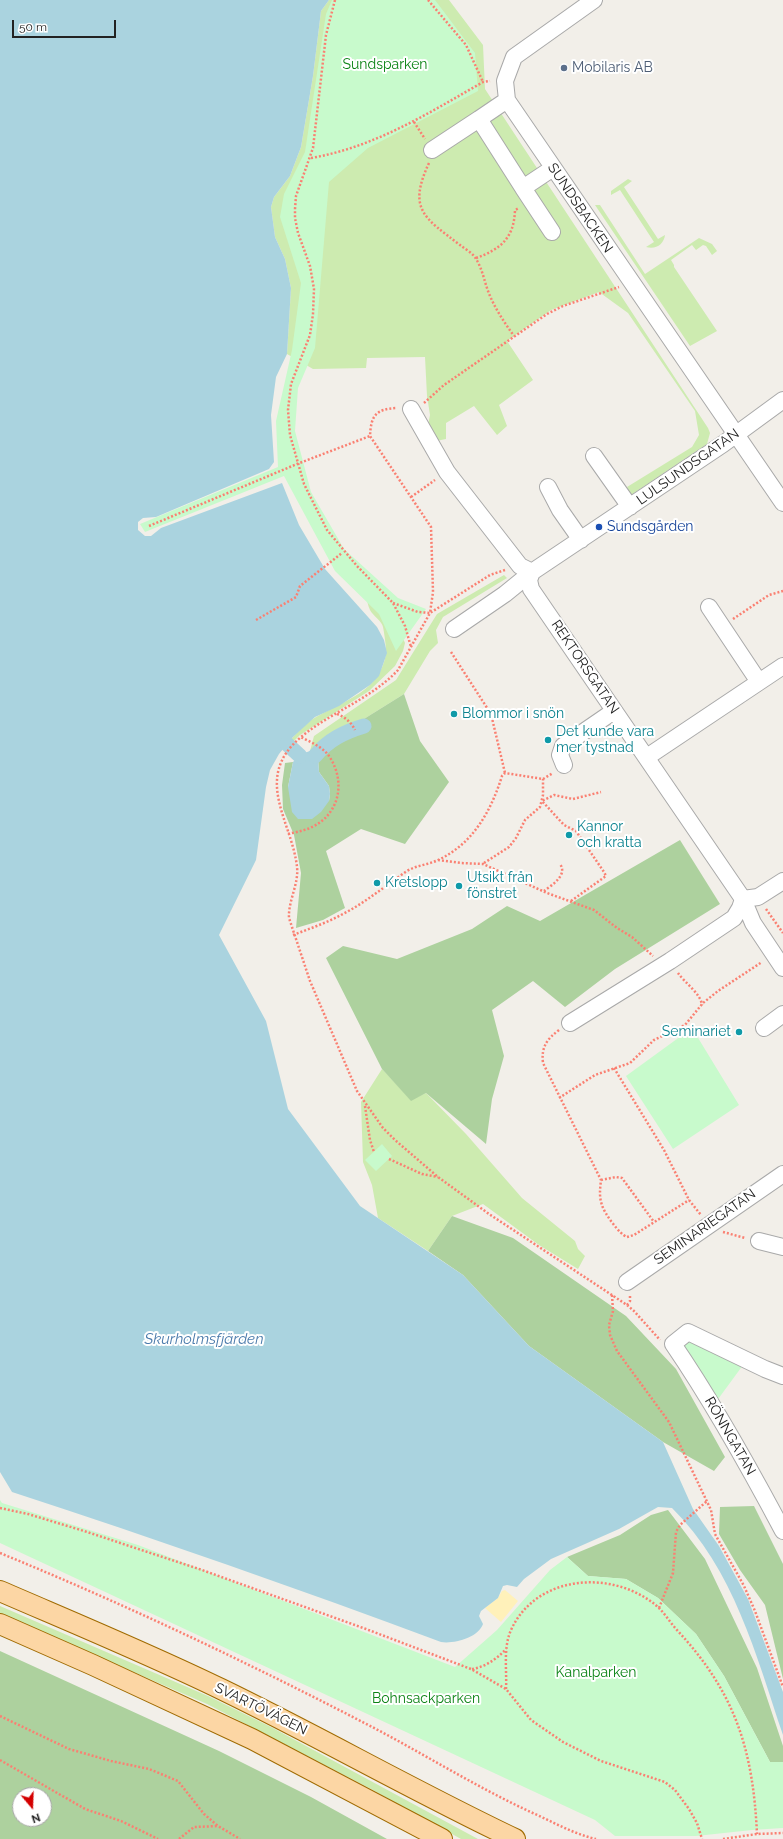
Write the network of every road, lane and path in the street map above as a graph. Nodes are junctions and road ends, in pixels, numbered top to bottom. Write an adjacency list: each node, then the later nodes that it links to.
1 (335, 0): 8 (path)
2 (428, 0): 6 (path)
3 (594, 0): 4 (street, SUNDSBACKEN)
4 (507, 100): 5 (street); 9 (street, SUNDSBACKEN)
5 (479, 119): 7 (street); 10 (street)
6 (414, 122): 7 (path); 8 (path)
7 (432, 150): 13 (path)
8 (311, 158): 21 (path)
9 (553, 168): 10 (street); 18 (street, SUNDSBACKEN)
10 (523, 188): 11 (street)
11 (532, 201): 12 (street); 13 (path)
12 (552, 232)
13 (476, 258): 15 (path)
14 (621, 286): 15 (path)
15 (514, 336): 17 (path)
16 (783, 400): 18 (street, LULSUNDSGATAN)
17 (411, 409): 19 (path); 22 (street)
18 (736, 434): 25 (street, SUNDSBACKEN); 26 (street, LULSUNDSGATAN)
19 (370, 436): 21 (path); 24 (path)
20 (594, 456): 26 (street)
21 (297, 464): 27 (path); 33 (path)
22 (447, 472): 24 (path); 31 (street)
23 (548, 487): 28 (street)
24 (411, 497): 35 (path)
25 (783, 503)
26 (630, 507): 28 (street, LULSUNDSGATAN)
27 (149, 526)
28 (580, 540): 31 (street, LULSUNDSGATAN)
29 (342, 554): 36 (path)
30 (512, 568): 35 (path)
31 (532, 572): 38 (street, LULSUNDSGATAN); 43 (street, REKTORSGATAN)
32 (783, 591): 37 (path)
33 (393, 602): 35 (path); 39 (path)
34 (709, 607): 37 (street)
35 (430, 613): 39 (path)
36 (256, 620)
37 (721, 627): 42 (street)
38 (454, 629)
39 (411, 648): 44 (path)
40 (451, 652): 49 (path)
41 (783, 666): 42 (street)
42 (759, 682): 47 (street)
43 (614, 711): 47 (street, REKTORSGATAN); 48 (street)
44 (337, 714): 45 (path); 46 (path)
45 (355, 729)
46 (301, 737): 53 (path); 53 (path)
47 (647, 757): 59 (street, REKTORSGATAN)
48 (564, 766): 50 (path)
49 (505, 773): 50 (path); 54 (path)
50 (543, 779): 52 (path)
51 (601, 792): 52 (path)
52 (542, 801): 55 (path); 60 (path)
53 (288, 834): 62 (path)
54 (437, 860): 55 (path); 62 (path)
55 (483, 864): 58 (path)
56 (560, 864): 58 (path)
57 (783, 881): 59 (street)
58 (544, 891): 60 (path)
59 (751, 898): 61 (path); 63 (street, REKTORSGATAN); 64 (street)
60 (570, 901): 64 (path)
61 (783, 933)
62 (293, 935): 72 (path)
63 (774, 954): 65 (street, REKTORSGATAN); 66 (path)
64 (666, 963): 66 (path); 68 (street)
65 (783, 968)
66 (702, 1005): 70 (path)
67 (783, 1014): 69 (street)
68 (570, 1024): 71 (path)
69 (764, 1028)
70 (614, 1068): 71 (path); 78 (path)
71 (559, 1098): 77 (path)
72 (365, 1105): 73 (path); 76 (path)
73 (374, 1152)
74 (389, 1159): 76 (path)
75 (783, 1174): 80 (street, SEMINARIEGATAN)
76 (438, 1177): 84 (path)
77 (601, 1180): 79 (path); 79 (path)
78 (690, 1200): 79 (path); 80 (path)
79 (654, 1222)
80 (708, 1224): 81 (path); 83 (street, SEMINARIEGATAN)
81 (759, 1241): 82 (street)
82 (783, 1247)
83 (628, 1282)
84 (612, 1295): 85 (path); 87 (path)
85 (668, 1343): 86 (street); 89 (street, RÖNNGATAN)
86 (783, 1376)
87 (707, 1501): 92 (path); 96 (path)
88 (0, 1508): 95 (path)
89 (783, 1531)
90 (0, 1553): 108 (path)
91 (0, 1591): 107 (main road, SVARTÖVÄGEN)
92 (659, 1608): 94 (path); 102 (path)
93 (0, 1624): 106 (main road)
94 (506, 1649): 95 (path); 97 (path)
95 (471, 1669): 97 (path)
96 (783, 1687)
97 (506, 1689): 109 (path)
98 (0, 1716): 100 (path)
99 (0, 1760): 103 (path)
100 (218, 1826): 104 (path); 105 (path)
101 (782, 1833): 102 (path)
102 (757, 1834): 110 (path)
103 (158, 1839)
104 (179, 1839)
105 (240, 1839)
106 (442, 1839)
107 (515, 1839)
108 (596, 1839)
109 (702, 1839)
110 (723, 1839)

